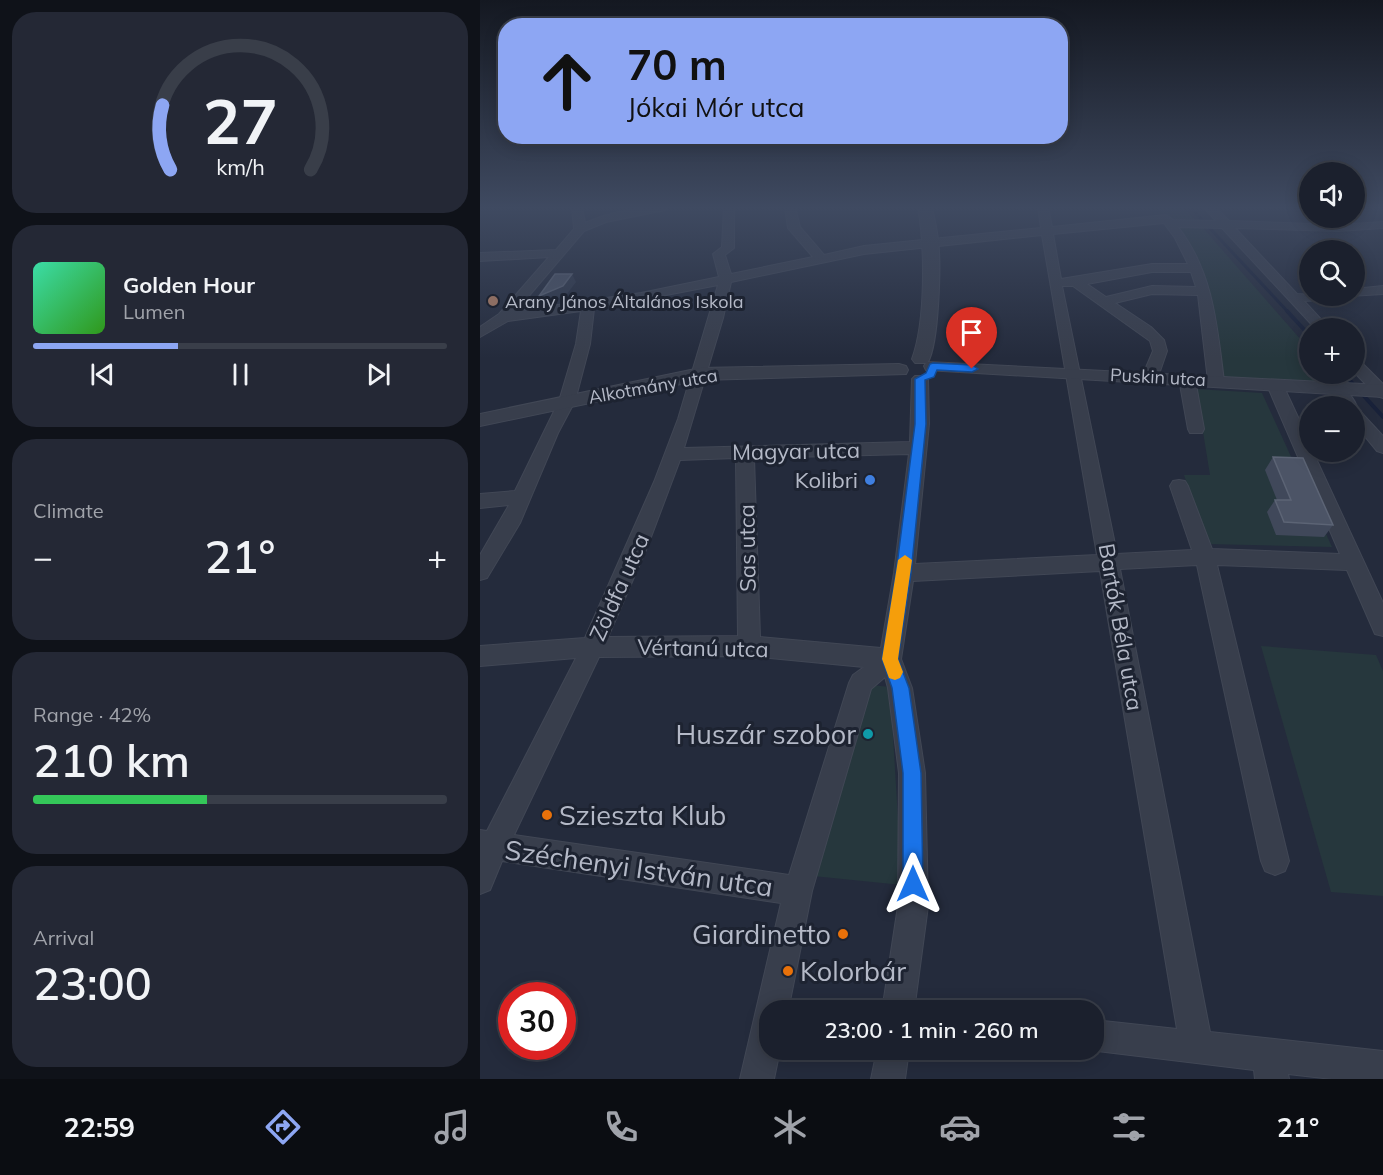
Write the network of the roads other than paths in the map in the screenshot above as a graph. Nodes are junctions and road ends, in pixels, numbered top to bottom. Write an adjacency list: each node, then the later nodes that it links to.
1 (555, 257): 19 (street)
2 (720, 257): 10 (street)
3 (829, 257): 8 (street)
4 (930, 257): 22 (street)
5 (1057, 257): 11 (street, Bartók Béla utca)
6 (1192, 257): 9 (street)
7 (1254, 257): 15 (street)
8 (821, 259): 10 (street)
9 (1197, 268): 11 (street); 13 (street)
10 (725, 281): 18 (street); 24 (street, Zöldfa utca)
11 (1066, 283): 17 (street); 23 (street, Bartók Béla utca)
12 (1383, 290): 14 (street)
13 (1204, 291): 17 (street); 28 (street)
14 (1365, 292)
15 (1293, 298): 16 (street); 20 (street)
16 (1299, 298)
17 (1105, 301): 26 (street)
18 (588, 306): 19 (street); 33 (street)
19 (504, 317): 21 (street)
20 (1312, 318)
21 (480, 333)
22 (925, 368): 23 (street, Puskin utca); 24 (street, Alkotmány utca); 38 (street)
23 (1074, 373): 26 (street, Puskin utca); 46 (street, Bartók Béla utca)
24 (700, 374): 33 (street, Alkotmány utca); 40 (street, Zöldfa utca)
25 (1365, 374): 31 (street)
26 (1150, 376): 27 (street, Puskin utca)
27 (1187, 379): 28 (street, Puskin utca); 36 (street)
28 (1216, 381): 29 (street, Puskin utca)
29 (1275, 385): 30 (street, Puskin utca); 45 (street)
30 (1337, 388): 31 (street, Puskin utca); 32 (street)
31 (1381, 391)
32 (1343, 396)
33 (567, 401): 34 (street, Alkotmány utca); 42 (street)
34 (480, 420)
35 (1365, 425): 37 (street)
36 (1196, 429)
37 (1383, 447)
38 (918, 448): 39 (street, Magyar utca); 48 (street)
39 (745, 451): 40 (street, Magyar utca); 50 (street, Sas utca)
40 (674, 454): 51 (street, Zöldfa utca)
41 (1179, 486): 44 (street)
42 (523, 497): 43 (street); 47 (street)
43 (480, 501)
44 (1205, 557): 45 (street); 46 (street); 55 (street)
45 (1354, 562): 49 (street)
46 (1109, 564): 48 (street); 61 (street, Bartók Béla utca)
47 (480, 572)
48 (904, 573): 53 (street)
49 (1383, 627)
50 (749, 646): 51 (street, Vértanú utca); 53 (street, Vértanú utca)
51 (593, 647): 52 (street, Vértanú utca); 54 (street, Zöldfa utca)
52 (480, 656)
53 (890, 659): 57 (street); 59 (street)
54 (487, 845): 56 (street, Zöldfa utca); 57 (street, Széchenyi István utca)
55 (1275, 861)
56 (480, 880)
57 (798, 891): 58 (street)
58 (774, 1000)
59 (900, 1000)
60 (1104, 1037): 61 (street)
61 (1196, 1047): 64 (street)
62 (761, 1060): 66 (street)
63 (891, 1060): 67 (street)
64 (1269, 1067): 65 (street)
65 (1383, 1068)
66 (757, 1079)
67 (888, 1079)

